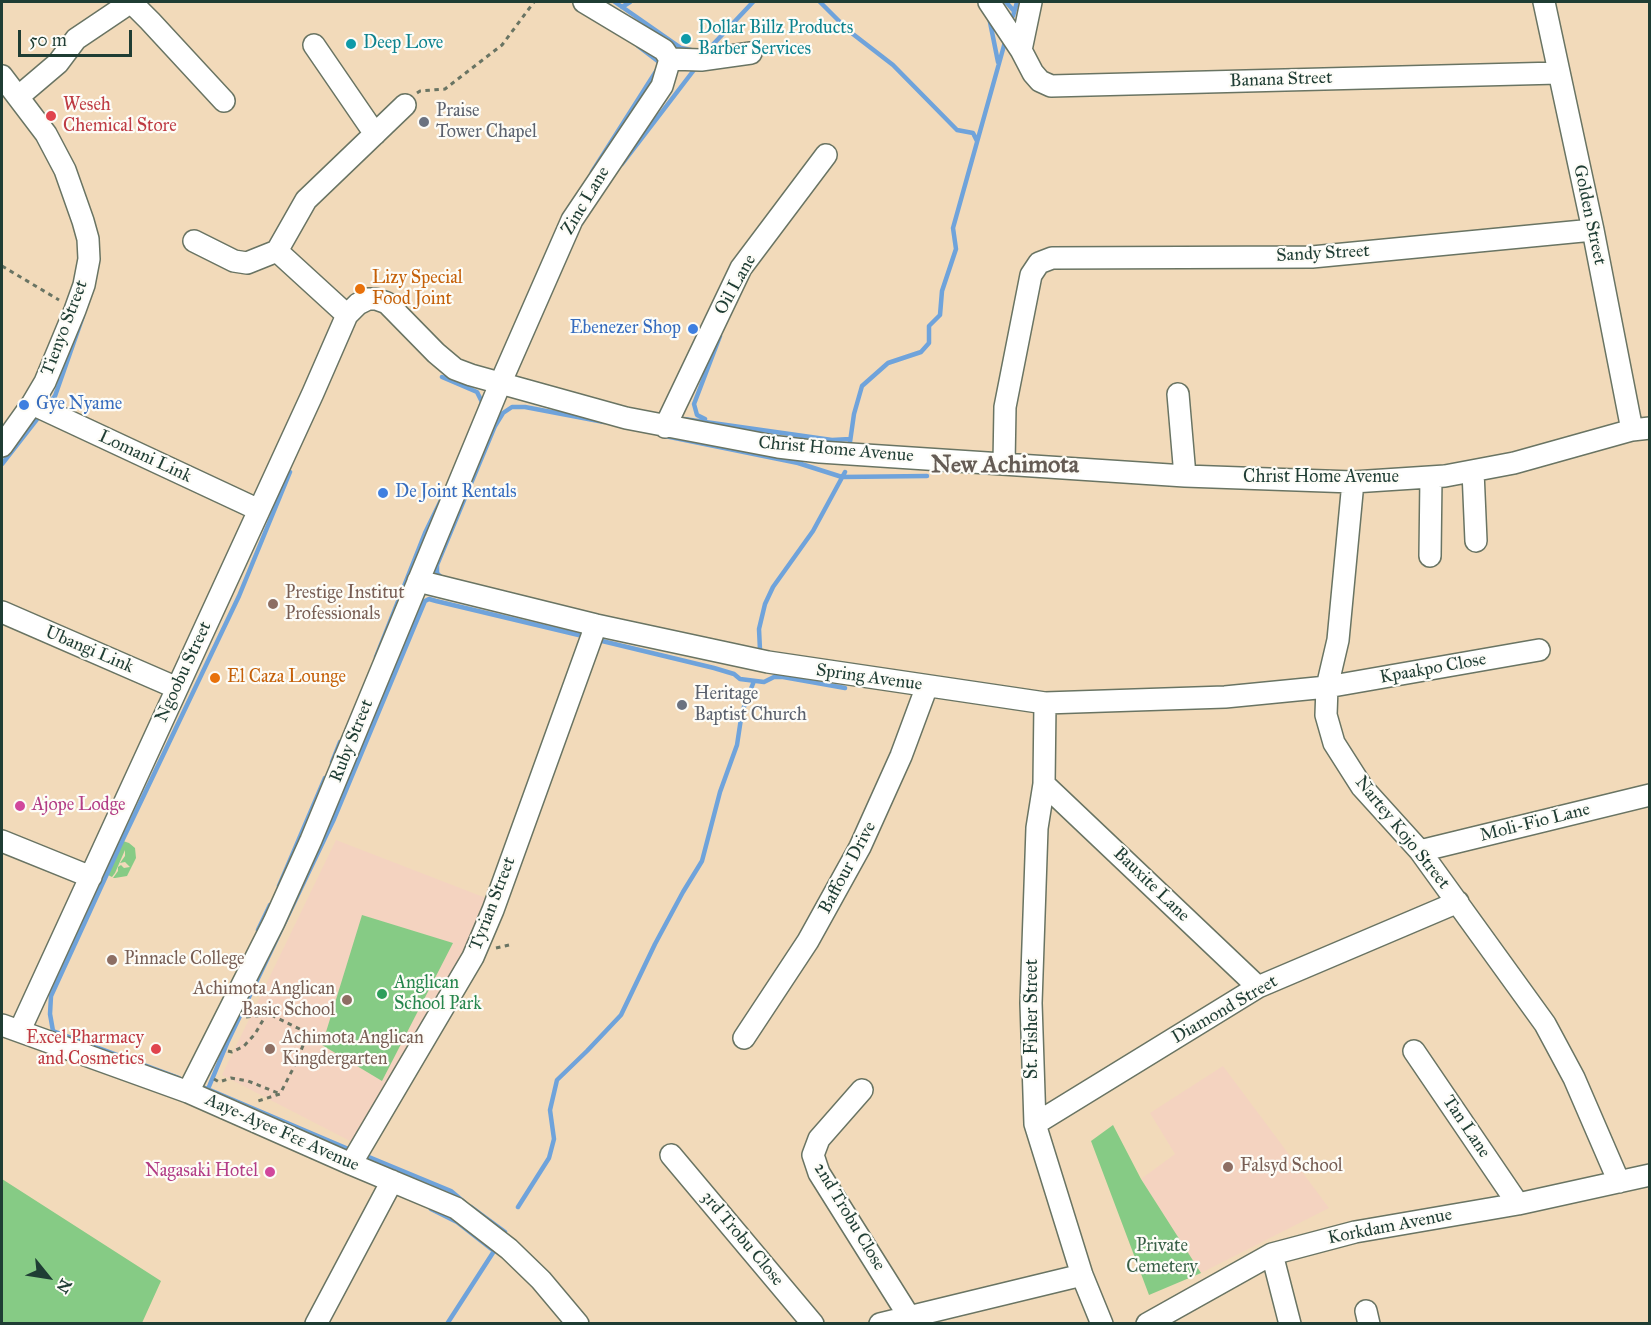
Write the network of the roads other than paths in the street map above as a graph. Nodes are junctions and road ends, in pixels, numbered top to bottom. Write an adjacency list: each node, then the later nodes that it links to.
1 (584, 2): 9 (street)
2 (989, 2): 7 (street, Banana Street)
3 (1031, 2): 7 (street)
4 (1544, 2): 10 (street, Golden Street)
5 (124, 4): 12 (street); 13 (street)
6 (314, 45): 15 (street)
7 (1021, 50): 10 (street, Banana Street)
8 (751, 53): 9 (street)
9 (670, 59): 21 (street, Zinc Lane)
10 (1558, 73): 17 (street, Golden Street)
11 (2, 76): 12 (street, Tienyo Street)
12 (18, 97): 23 (street, Tienyo Street)
13 (224, 101)
14 (405, 105): 15 (street)
15 (375, 134): 19 (street)
16 (826, 155): 24 (street, Oil Lane)
17 (1593, 230): 25 (street, Golden Street); 27 (street, Sandy Street)
18 (194, 241): 19 (street)
19 (277, 251): 20 (street)
20 (346, 315): 21 (street, Christ Home Avenue); 32 (street, Ngoobu Street)
21 (500, 384): 24 (street, Christ Home Avenue); 35 (street, Ruby Street)
22 (1178, 394): 29 (street)
23 (32, 404): 26 (street, Tienyo Street); 32 (street, Lomani Link)
24 (665, 427): 27 (street, Christ Home Avenue)
25 (1641, 429): 28 (street, Christ Home Avenue)
26 (2, 446)
27 (1004, 464): 29 (street, Christ Home Avenue)
28 (1473, 471): 30 (street, Christ Home Avenue); 33 (street)
29 (1185, 476): 31 (street, Christ Home Avenue)
30 (1431, 477): 31 (street, Christ Home Avenue); 34 (street)
31 (1353, 482): 40 (street, Nartey Kojo Street)
32 (259, 510): 41 (street, Ngoobu Street)
33 (1476, 541)
34 (1430, 556)
35 (418, 581): 37 (street, Spring Avenue); 54 (street, Ruby Street)
36 (2, 612): 41 (street, Ubangi Link)
37 (596, 625): 39 (street, Spring Avenue); 57 (street, Tyrian Street)
38 (1539, 650): 40 (street, Kpaakpo Close)
39 (927, 686): 42 (street, Spring Avenue); 51 (street, Baffour Drive)
40 (1327, 687): 42 (street, Spring Avenue); 46 (street, Nartey Kojo Street)
41 (177, 688): 47 (street, Ngoobu Street)
42 (1045, 703): 43 (street, St. Fisher Street)
43 (1044, 784): 49 (street, Bauxite Lane); 55 (street, St. Fisher Street)
44 (1650, 795): 46 (street, Moli-Fio Lane)
45 (2, 841): 47 (street)
46 (1420, 851): 48 (street, Nartey Kojo Street)
47 (91, 877): 50 (street, Ngoobu Street)
48 (1458, 902): 49 (street, Diamond Street); 60 (street, Nartey Kojo Street)
49 (1258, 987): 55 (street, Diamond Street)
50 (11, 1027): 54 (street, Aaye-Ayee Fɛɛ Avenue)
51 (744, 1038)
52 (1414, 1051): 61 (street, Tan Lane)
53 (862, 1090): 64 (street, 2nd Trobu Close)
54 (188, 1092): 57 (street, Aaye-Ayee Fɛɛ Avenue)
55 (1035, 1124): 63 (street, St. Fisher Street)
56 (671, 1155): 67 (street, 3rd Trobu Close)
57 (351, 1164): 59 (street, Aaye-Ayee Fɛɛ Avenue)
58 (1650, 1175): 60 (street, Korkdam Avenue)
59 (392, 1181): 65 (street); 66 (street, Aaye-Ayee Fɛɛ Avenue)
60 (1619, 1182): 61 (street, Korkdam Avenue)
61 (1518, 1204): 62 (street, Korkdam Avenue)
62 (1272, 1254): 70 (street, Korkdam Avenue); 71 (street)
63 (1082, 1275): 64 (street); 69 (street, St. Fisher Street)
64 (910, 1318): 68 (street)
65 (316, 1323)
66 (578, 1323)
67 (813, 1323)
68 (880, 1323)
69 (1102, 1323)
70 (1147, 1323)
71 (1290, 1323)

